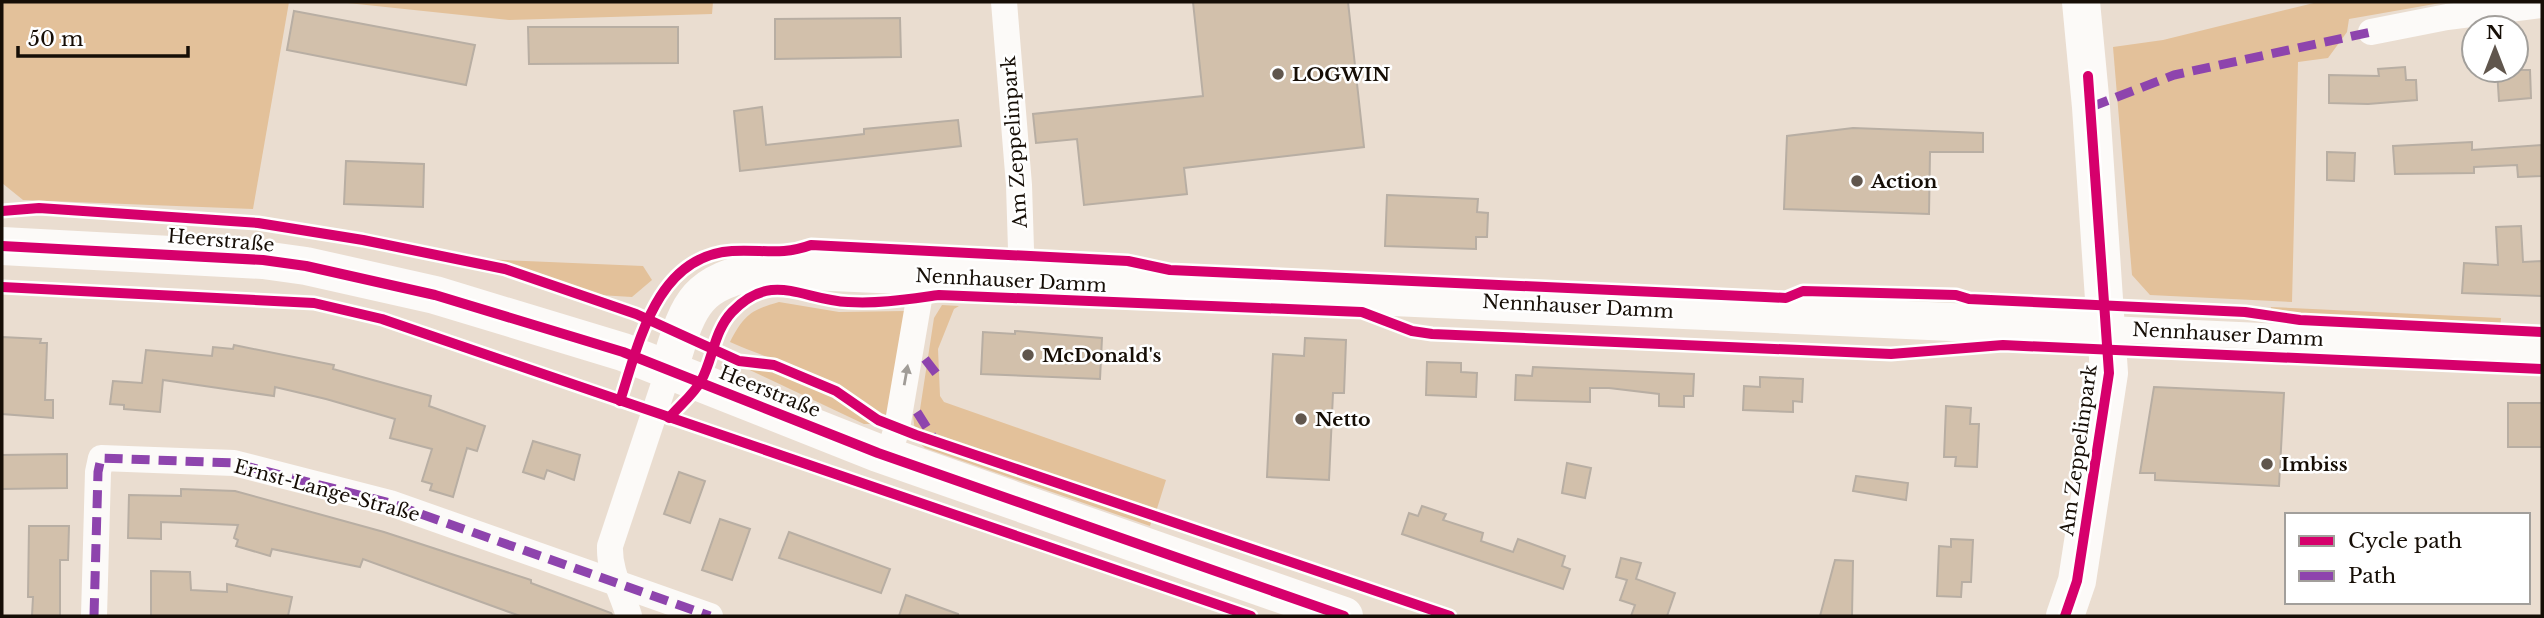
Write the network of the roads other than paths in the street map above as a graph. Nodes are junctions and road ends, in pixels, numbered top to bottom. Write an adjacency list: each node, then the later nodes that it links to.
1 (1004, 2): 7 (street, Am Zeppelinpark)
2 (2081, 2): 8 (main road, Am Zeppelinpark)
3 (2542, 5): 4 (street)
4 (2371, 32)
5 (2, 246): 10 (main road, Heerstraße)
6 (923, 276): 7 (main road, Nennhauser Damm); 10 (main road, Nennhauser Damm); 11 (street, one-way to 6)
7 (1022, 281): 8 (main road, Nennhauser Damm)
8 (2108, 329): 9 (street, Nennhauser Damm); 17 (main road, Am Zeppelinpark)
9 (2542, 348)
10 (669, 369): 11 (main road, Heerstraße); 12 (street)
11 (888, 456): 16 (main road, Heerstraße)
12 (616, 583): 13 (street, Ernst-Lange-Straße); 14 (street); 15 (street)
13 (94, 616)
14 (629, 616)
15 (710, 616)
16 (1344, 616)
17 (2066, 616)

